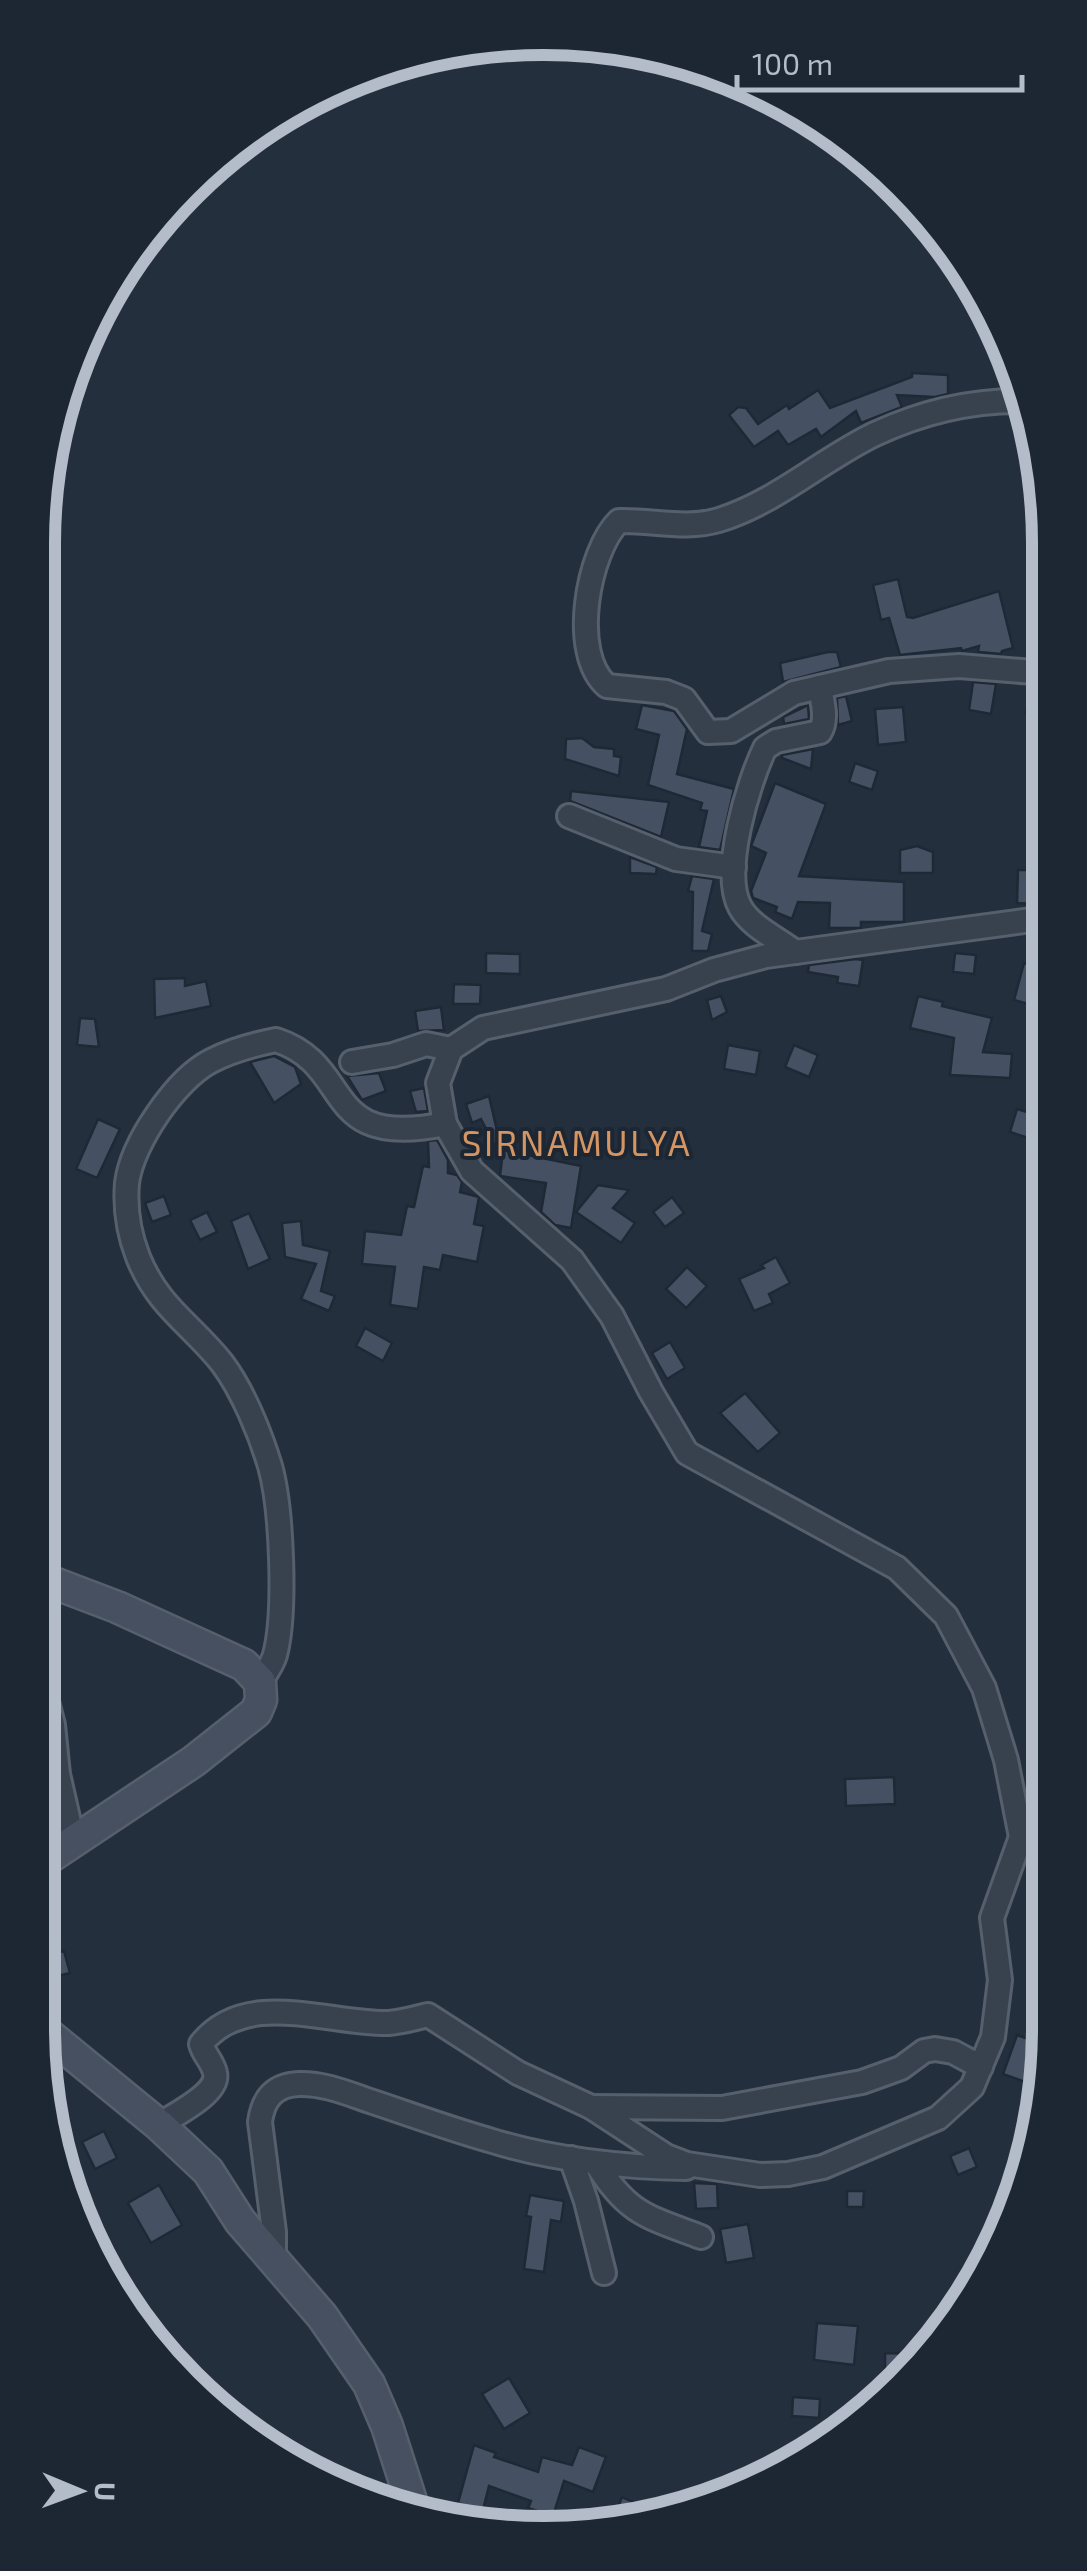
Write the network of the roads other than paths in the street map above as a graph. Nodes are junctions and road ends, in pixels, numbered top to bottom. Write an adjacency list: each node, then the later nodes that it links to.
1 (1011, 402): 3 (street)
2 (1032, 672): 3 (street)
3 (820, 687): 5 (street)
4 (568, 816): 5 (street)
5 (734, 868): 7 (street)
6 (1032, 920): 7 (street)
7 (794, 952): 8 (street)
8 (451, 1048): 9 (street); 10 (street)
9 (352, 1062)
10 (445, 1124): 12 (street); 15 (street)
11 (55, 1585): 12 (main road)
12 (260, 1682): 16 (main road)
13 (55, 1748): 16 (street)
14 (1032, 1837): 15 (street)
15 (1022, 1838): 19 (street)
16 (73, 1840): 17 (main road)
17 (55, 1853)
18 (55, 2040): 21 (main road)
19 (981, 2067): 20 (street); 24 (street)
20 (591, 2107): 21 (street); 24 (street)
21 (158, 2125): 26 (main road)
22 (571, 2158): 23 (street); 26 (street); 27 (street)
23 (596, 2162): 24 (street); 25 (street)
24 (712, 2169)
25 (701, 2237)
26 (274, 2262): 28 (main road)
27 (604, 2272)
28 (410, 2497)

